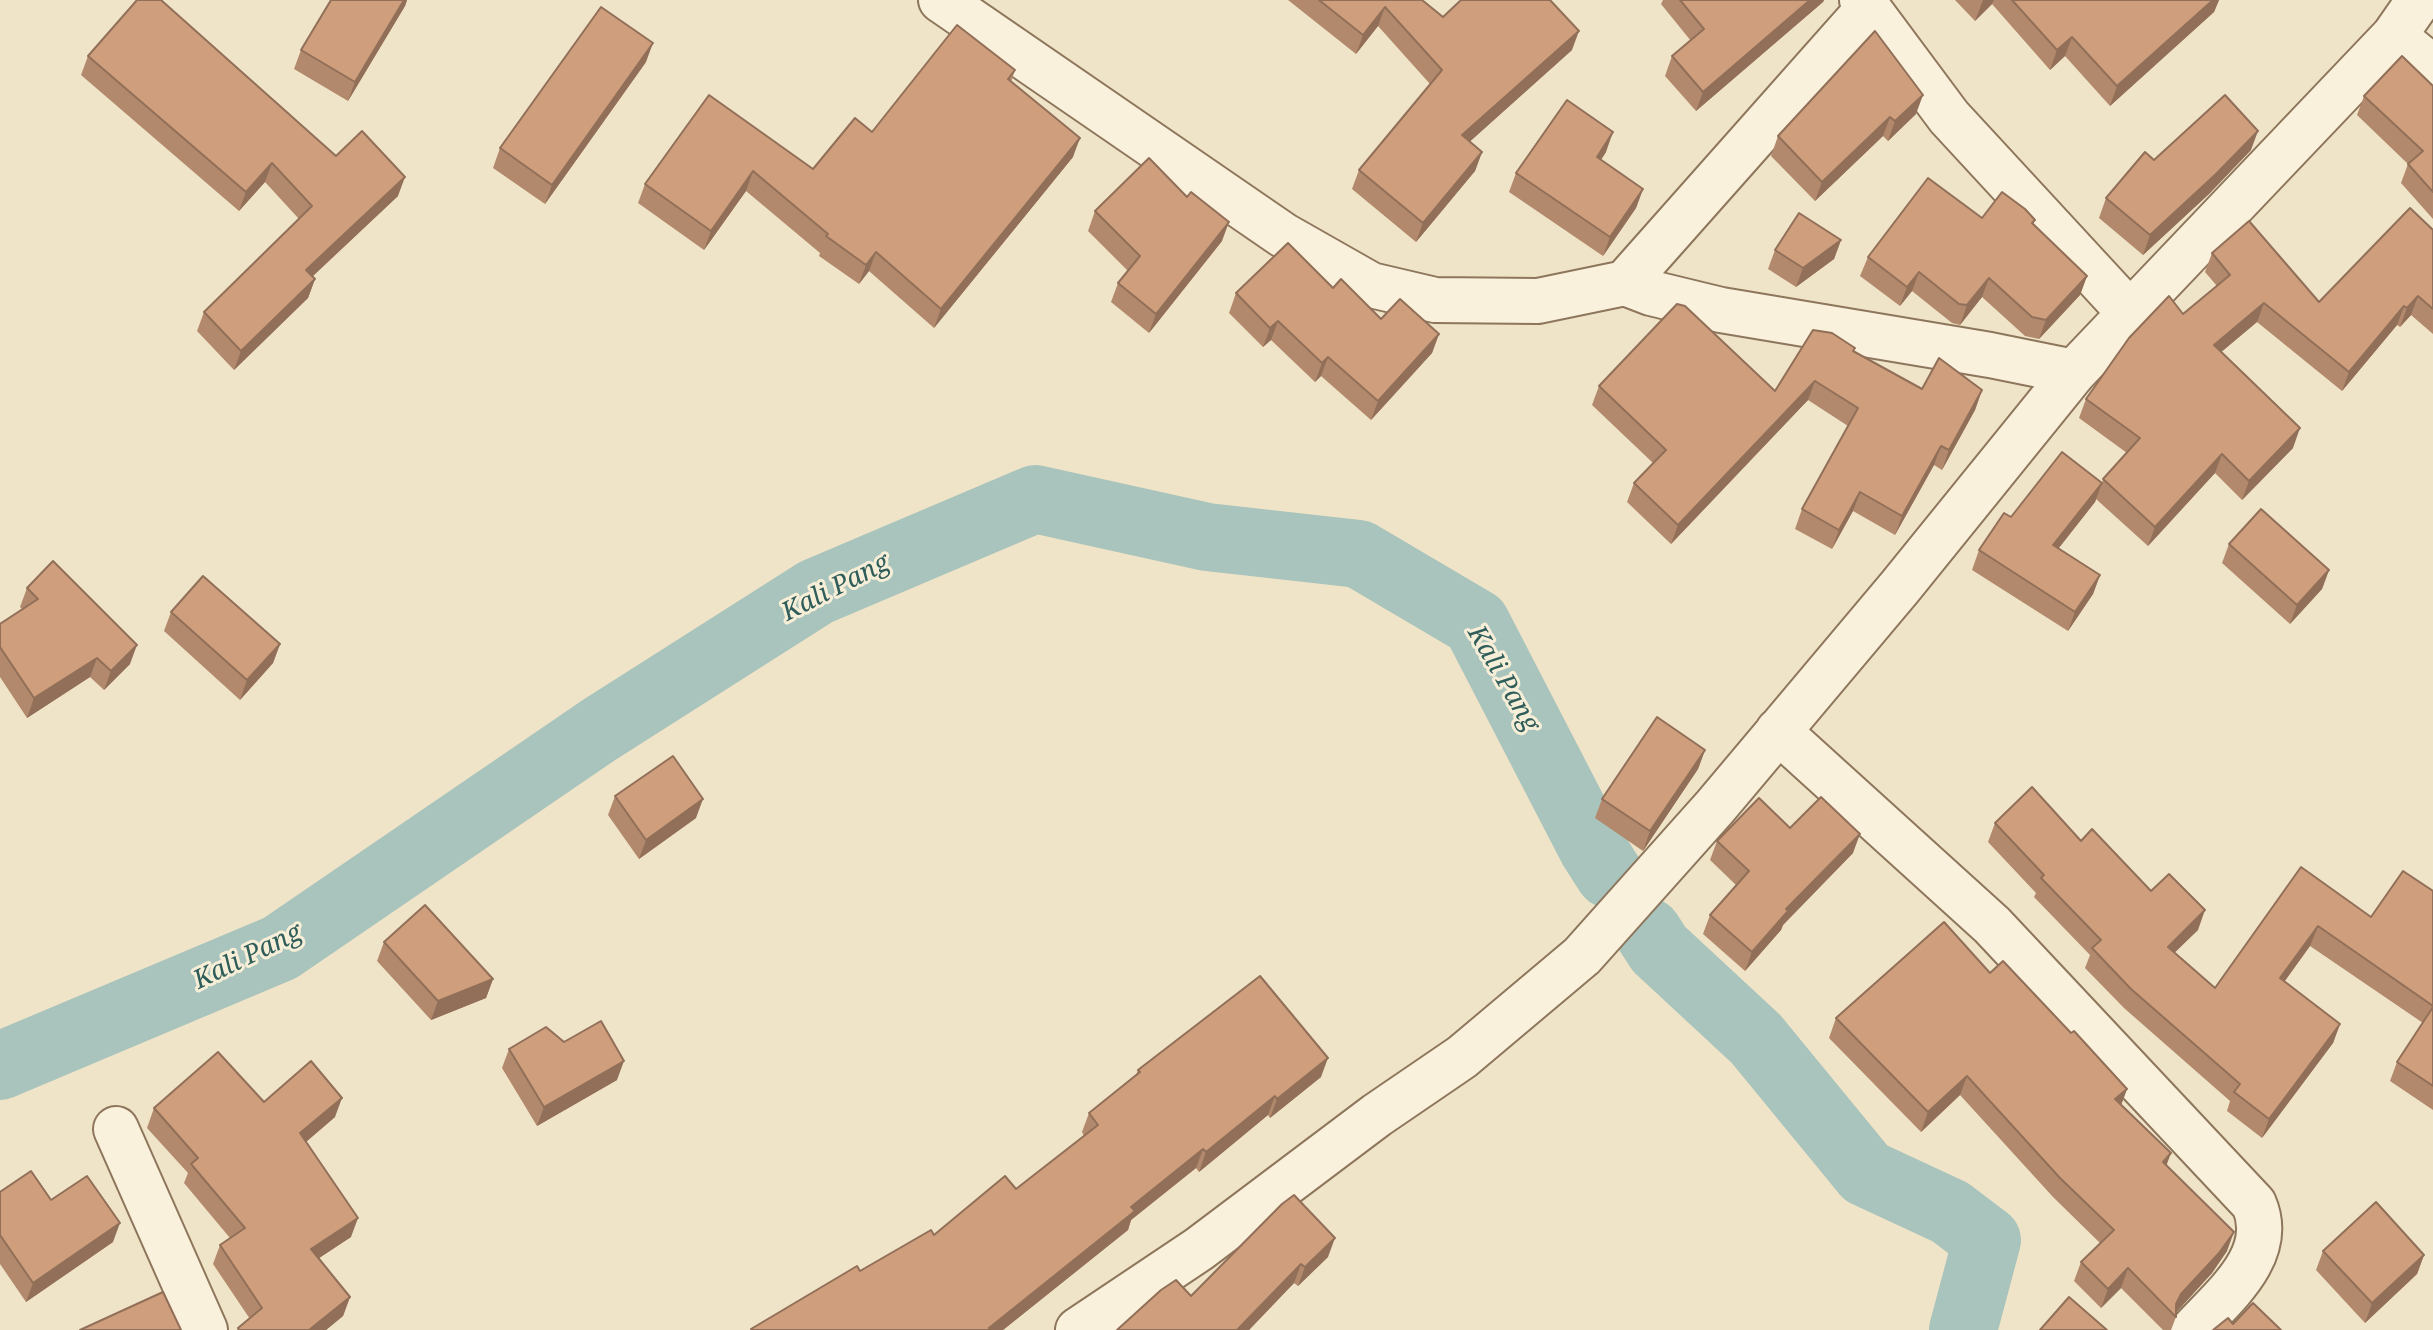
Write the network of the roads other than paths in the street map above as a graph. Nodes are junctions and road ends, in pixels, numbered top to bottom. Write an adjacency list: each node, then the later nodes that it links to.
1 (941, 0): 6 (street)
2 (2419, 0): 4 (street)
3 (1865, 4): 6 (street); 7 (street)
4 (2394, 36): 5 (street); 7 (street)
5 (2433, 68)
6 (1625, 283): 8 (street)
7 (2130, 313): 8 (street)
8 (2074, 372): 9 (street)
9 (1778, 731): 12 (street); 13 (street)
10 (116, 1129): 11 (street)
11 (205, 1330)
12 (1078, 1330)
13 (2193, 1330)

